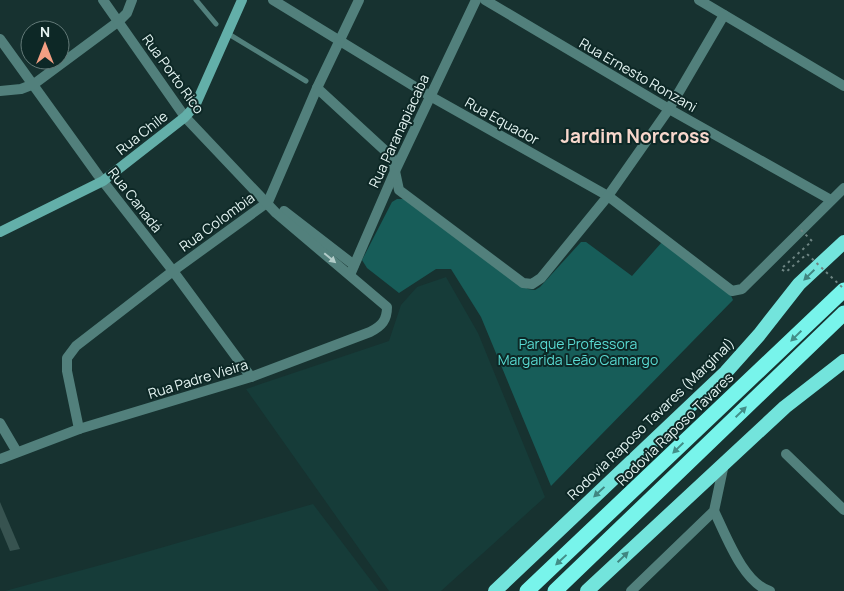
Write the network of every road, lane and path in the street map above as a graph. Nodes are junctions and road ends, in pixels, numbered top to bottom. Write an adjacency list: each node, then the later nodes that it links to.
1 (103, 0): 11 (street, Rua Porto Rico)
2 (132, 0): 11 (street)
3 (196, 0): 12 (lane)
4 (242, 0): 13 (main road, Rua Chile)
5 (273, 0): 15 (street, Rua Equador)
6 (359, 0): 15 (street, Rua Colombia)
7 (476, 0): 21 (street, Rua Paranapiacaba)
8 (485, 0): 22 (street, Rua Ernesto Ronzani)
9 (699, 0): 10 (street)
10 (724, 15): 18 (street); 22 (street)
11 (119, 21): 17 (street); 23 (street, Rua Porto Rico)
12 (216, 24)
13 (227, 32): 16 (lane); 23 (main road, Rua Chile)
14 (0, 39): 17 (street, Rua Canadá)
15 (340, 41): 19 (street, Rua Colombia); 21 (street, Rua Equador)
16 (306, 81)
17 (34, 84): 20 (street); 25 (street, Rua Canadá)
18 (844, 86)
19 (317, 88): 24 (street); 29 (street, Rua Colombia)
20 (0, 92)
21 (430, 96): 24 (street, Rua Paranapiacaba); 27 (street, Rua Equador)
22 (669, 109): 27 (street); 28 (street, Rua Ernesto Ronzani)
23 (185, 117): 25 (main road, Rua Chile); 29 (street, Rua Porto Rico)
24 (395, 171): 27 (street); 33 (street, Rua Paranapiacaba)
25 (103, 181): 31 (main road, Rua Chile); 34 (street, Rua Canadá)
26 (844, 188): 28 (street)
27 (608, 196): 30 (street, Rua Equador)
28 (832, 200): 30 (street)
29 (268, 202): 33 (street, Rua Porto Rico); 34 (street, Rua Colombia)
30 (801, 230): 35 (path, bridge)
31 (0, 232)
32 (844, 242): 49 (highway, Rodovia Raposo Tavares (Marginal), one-way to 49)
33 (352, 270): 36 (street, Rua Porto Rico)
34 (173, 271): 39 (street, Rua Canadá); 41 (street, Rua Colombia)
35 (844, 290): 50 (highway, Rodovia Raposo Tavares, one-way to 50)
36 (388, 307): 39 (street, Rua Padre Vieira)
37 (844, 313): 51 (highway, one-way to 37)
38 (844, 361): 45 (highway)
39 (251, 377): 41 (street, Rua Padre Vieira)
40 (0, 423): 42 (street)
41 (79, 429): 42 (street, Rua Padre Vieira)
42 (17, 452): 44 (street, Rua Padre Vieira)
43 (786, 454): 46 (street)
44 (0, 459)
45 (725, 463): 47 (street); 52 (highway, one-way to 45)
46 (844, 510)
47 (714, 511): 48 (street); 53 (street)
48 (763, 590)
49 (494, 591)
50 (527, 591)
51 (554, 591)
52 (587, 591)
53 (631, 591)

